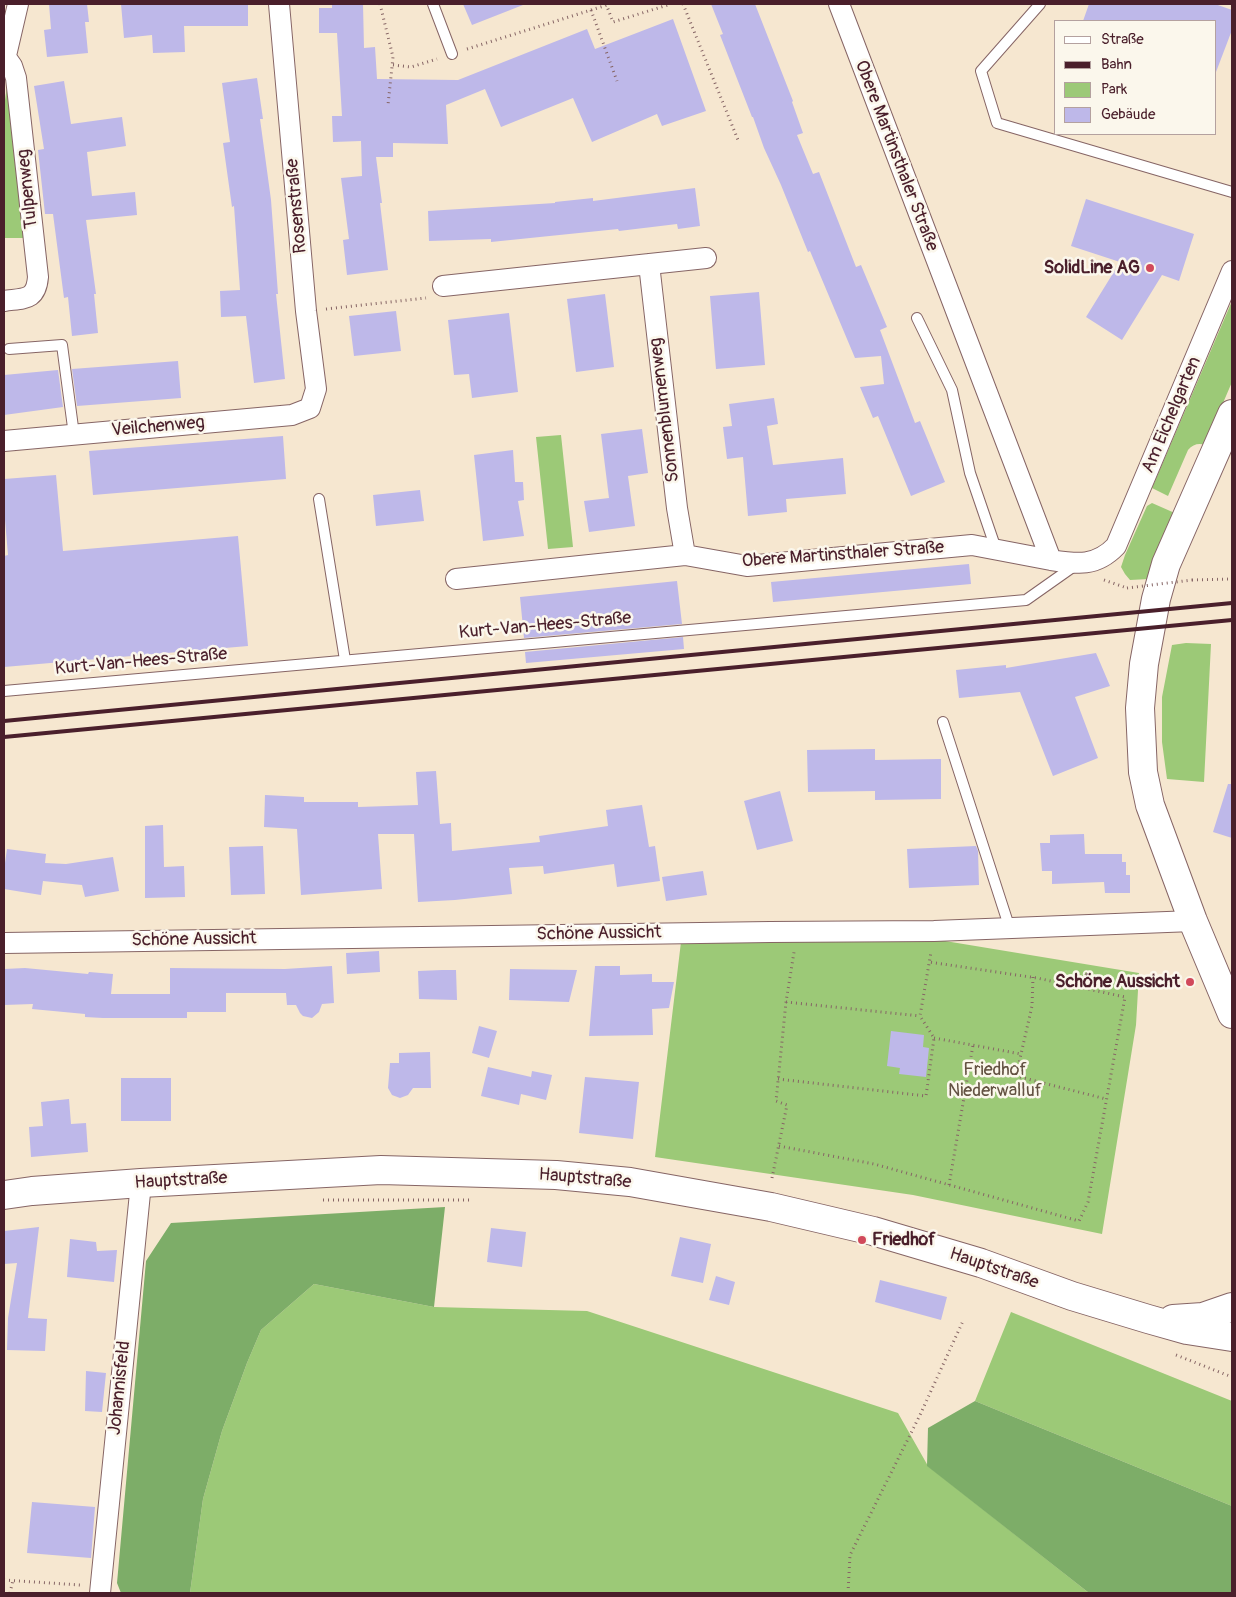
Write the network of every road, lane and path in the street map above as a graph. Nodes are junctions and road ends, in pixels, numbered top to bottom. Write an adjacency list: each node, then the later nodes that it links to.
1 (18, 4): 12 (street, Tulpenweg)
2 (279, 4): 23 (street, Rosenstraße)
3 (380, 4): 13 (path)
4 (433, 4): 11 (lane)
5 (606, 4): 6 (path); 10 (path)
6 (671, 4)
7 (683, 4): 16 (path)
8 (838, 4): 34 (street, Obere Martinsthaler Straße)
9 (1040, 4): 17 (lane)
10 (591, 10): 11 (path); 14 (path)
11 (452, 54): 13 (path)
12 (4, 60): 22 (street, Tulpenweg)
13 (393, 64): 15 (path)
14 (617, 81)
15 (388, 105)
16 (738, 140)
17 (1232, 192)
18 (706, 258): 19 (street)
19 (648, 264): 21 (street); 32 (street, Sonnenblumenweg)
20 (1232, 271): 33 (street, Am Eichelgarten)
21 (443, 286): 23 (path)
22 (4, 301)
23 (306, 311): 26 (street, Rosenstraße)
24 (918, 318): 31 (lane)
25 (9, 349): 28 (lane)
26 (310, 408): 28 (street, Veilchenweg)
27 (1232, 414): 42 (street)
28 (74, 435): 29 (street, Veilchenweg)
29 (4, 441)
30 (319, 500): 39 (lane)
31 (996, 549): 32 (street, Obere Martinsthaler Straße); 34 (street, Obere Martinsthaler Straße)
32 (685, 555): 36 (street, Obere Martinsthaler Straße)
33 (1108, 555): 35 (street, Obere Martinsthaler Straße)
34 (1050, 560): 35 (street, Obere Martinsthaler Straße)
35 (1077, 564): 39 (lane, Kurt-Van-Hees-Straße)
36 (456, 579)
37 (1232, 579): 38 (path, bridge)
38 (1127, 588)
39 (345, 660): 40 (lane, Kurt-Van-Hees-Straße)
40 (4, 691)
41 (943, 722): 43 (lane)
42 (1193, 921): 43 (street, Schöne Aussicht); 50 (street)
43 (1010, 928): 44 (street, Schöne Aussicht)
44 (934, 931): 45 (street, Schöne Aussicht); 47 (path)
45 (797, 932): 46 (street, Schöne Aussicht); 49 (path)
46 (4, 943)
47 (929, 962): 48 (path); 51 (path)
48 (1033, 977): 54 (path); 56 (path)
49 (786, 1002): 51 (path); 55 (path)
50 (1232, 1014)
51 (920, 1016): 52 (path)
52 (934, 1038): 53 (path); 55 (path)
53 (974, 1045): 54 (path); 60 (path)
54 (1021, 1054): 56 (path)
55 (778, 1079): 57 (path)
56 (1106, 1099): 60 (path)
57 (779, 1146): 58 (path); 60 (path)
58 (772, 1178)
59 (141, 1184): 61 (street, Hauptstraße); 65 (street, Hauptstraße); 72 (street, Johannisfeld)
60 (949, 1185)
61 (4, 1195)
62 (319, 1200): 63 (path)
63 (478, 1200)
64 (1232, 1307): 65 (street, Hauptstraße)
65 (1148, 1319): 67 (street, Hauptstraße)
66 (963, 1321): 74 (path)
67 (1232, 1337)
68 (1221, 1372): 69 (path)
69 (1232, 1377)
70 (4, 1580): 71 (path)
71 (13, 1580): 72 (path); 73 (path)
72 (100, 1590)
73 (10, 1593)
74 (848, 1593)

